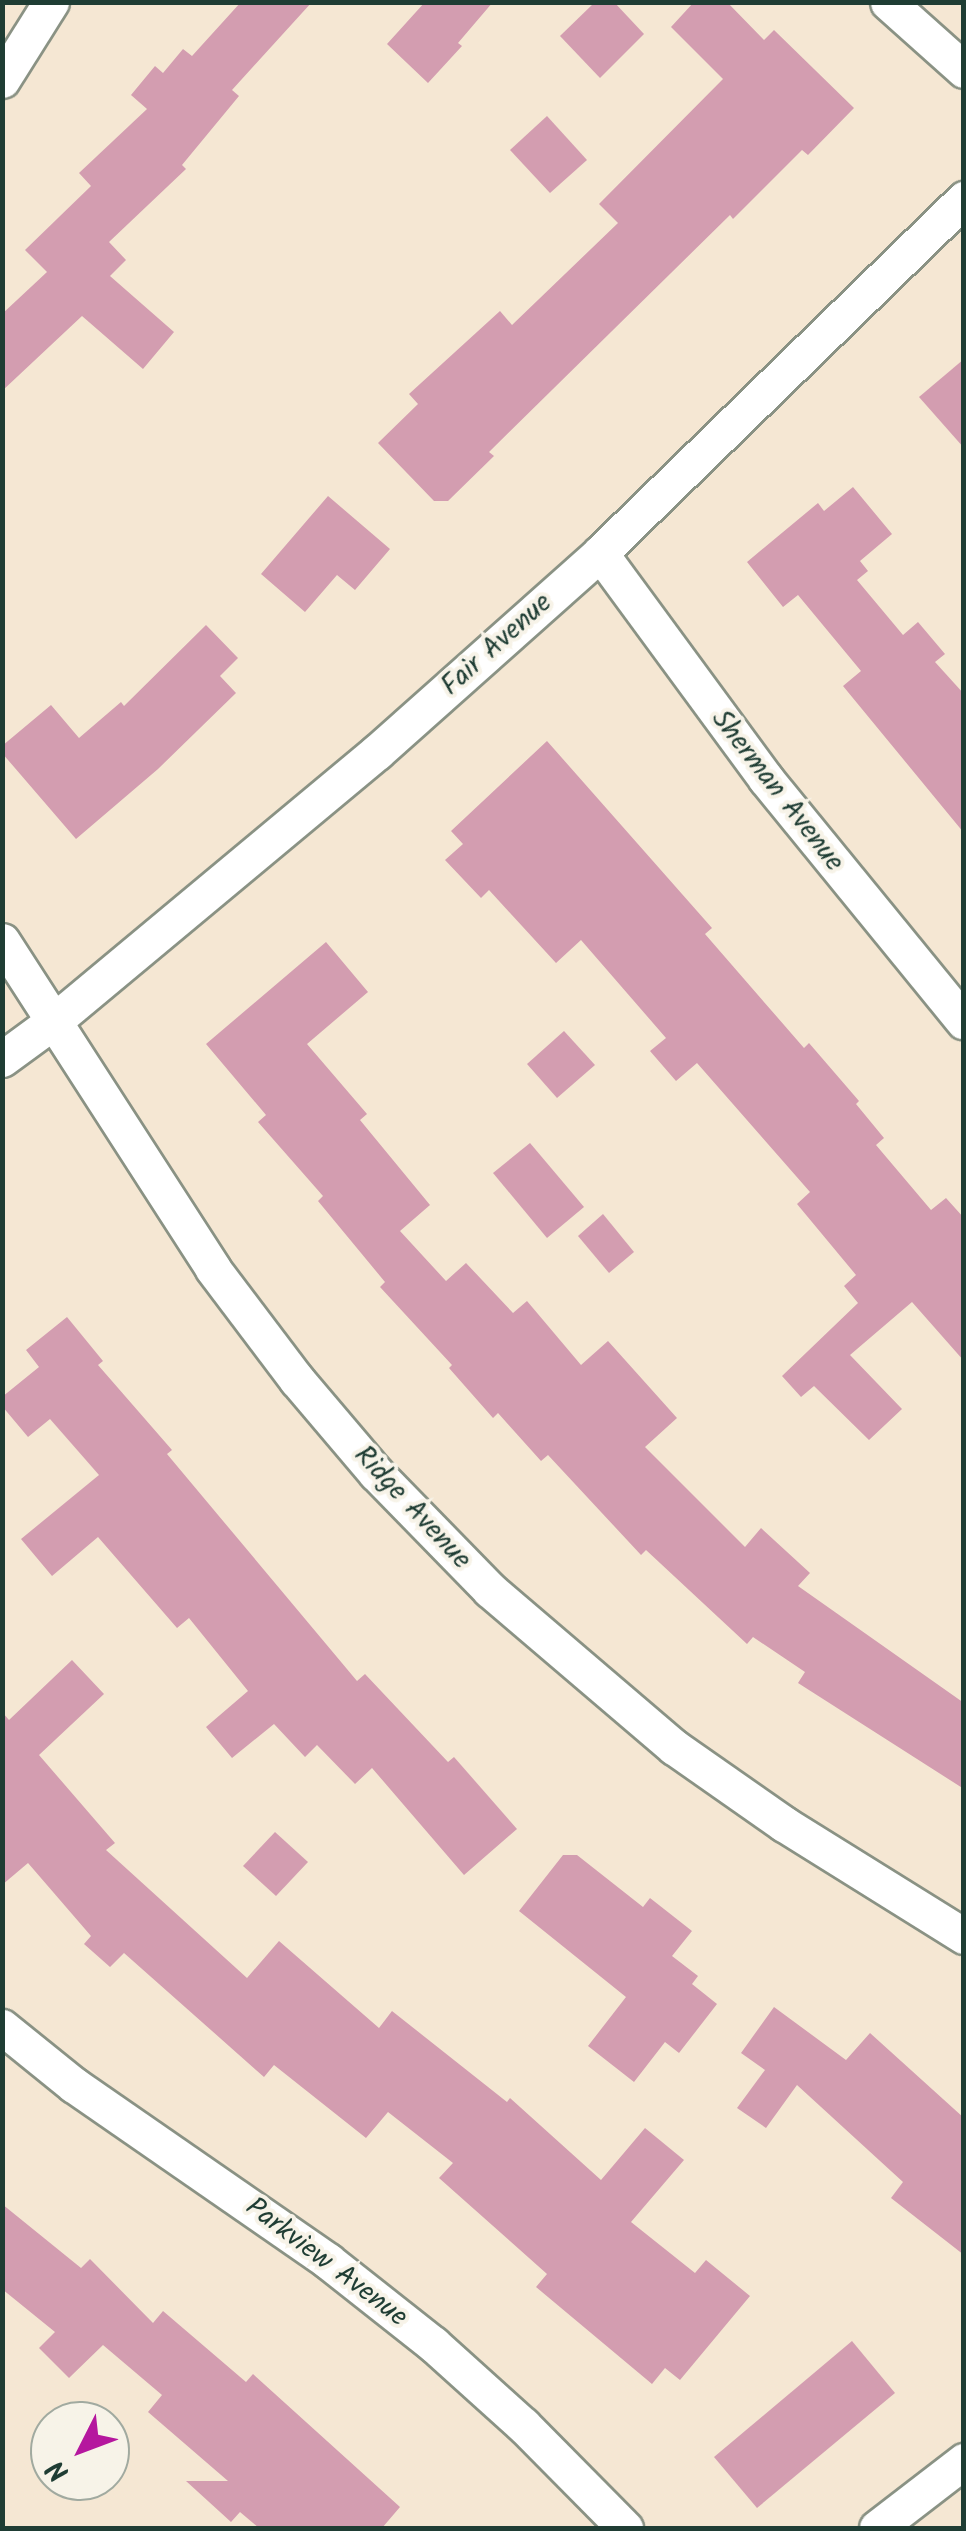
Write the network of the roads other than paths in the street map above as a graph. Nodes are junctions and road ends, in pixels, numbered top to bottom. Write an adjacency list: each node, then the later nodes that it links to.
1 (51, 2): 4 (street)
2 (888, 2): 3 (street)
3 (964, 70)
4 (2, 80)
5 (964, 198): 6 (street, Fair Avenue)
6 (600, 553): 8 (street, Fair Avenue); 9 (street, Sherman Avenue)
7 (2, 941): 8 (street, Ridge Avenue)
8 (54, 1021): 10 (street, Fair Avenue); 11 (street, Ridge Avenue)
9 (964, 1022)
10 (2, 1058)
11 (964, 1936)
12 (2, 2027): 14 (street, Parkview Avenue)
13 (964, 2461): 15 (street)
14 (625, 2528)
15 (877, 2528)

